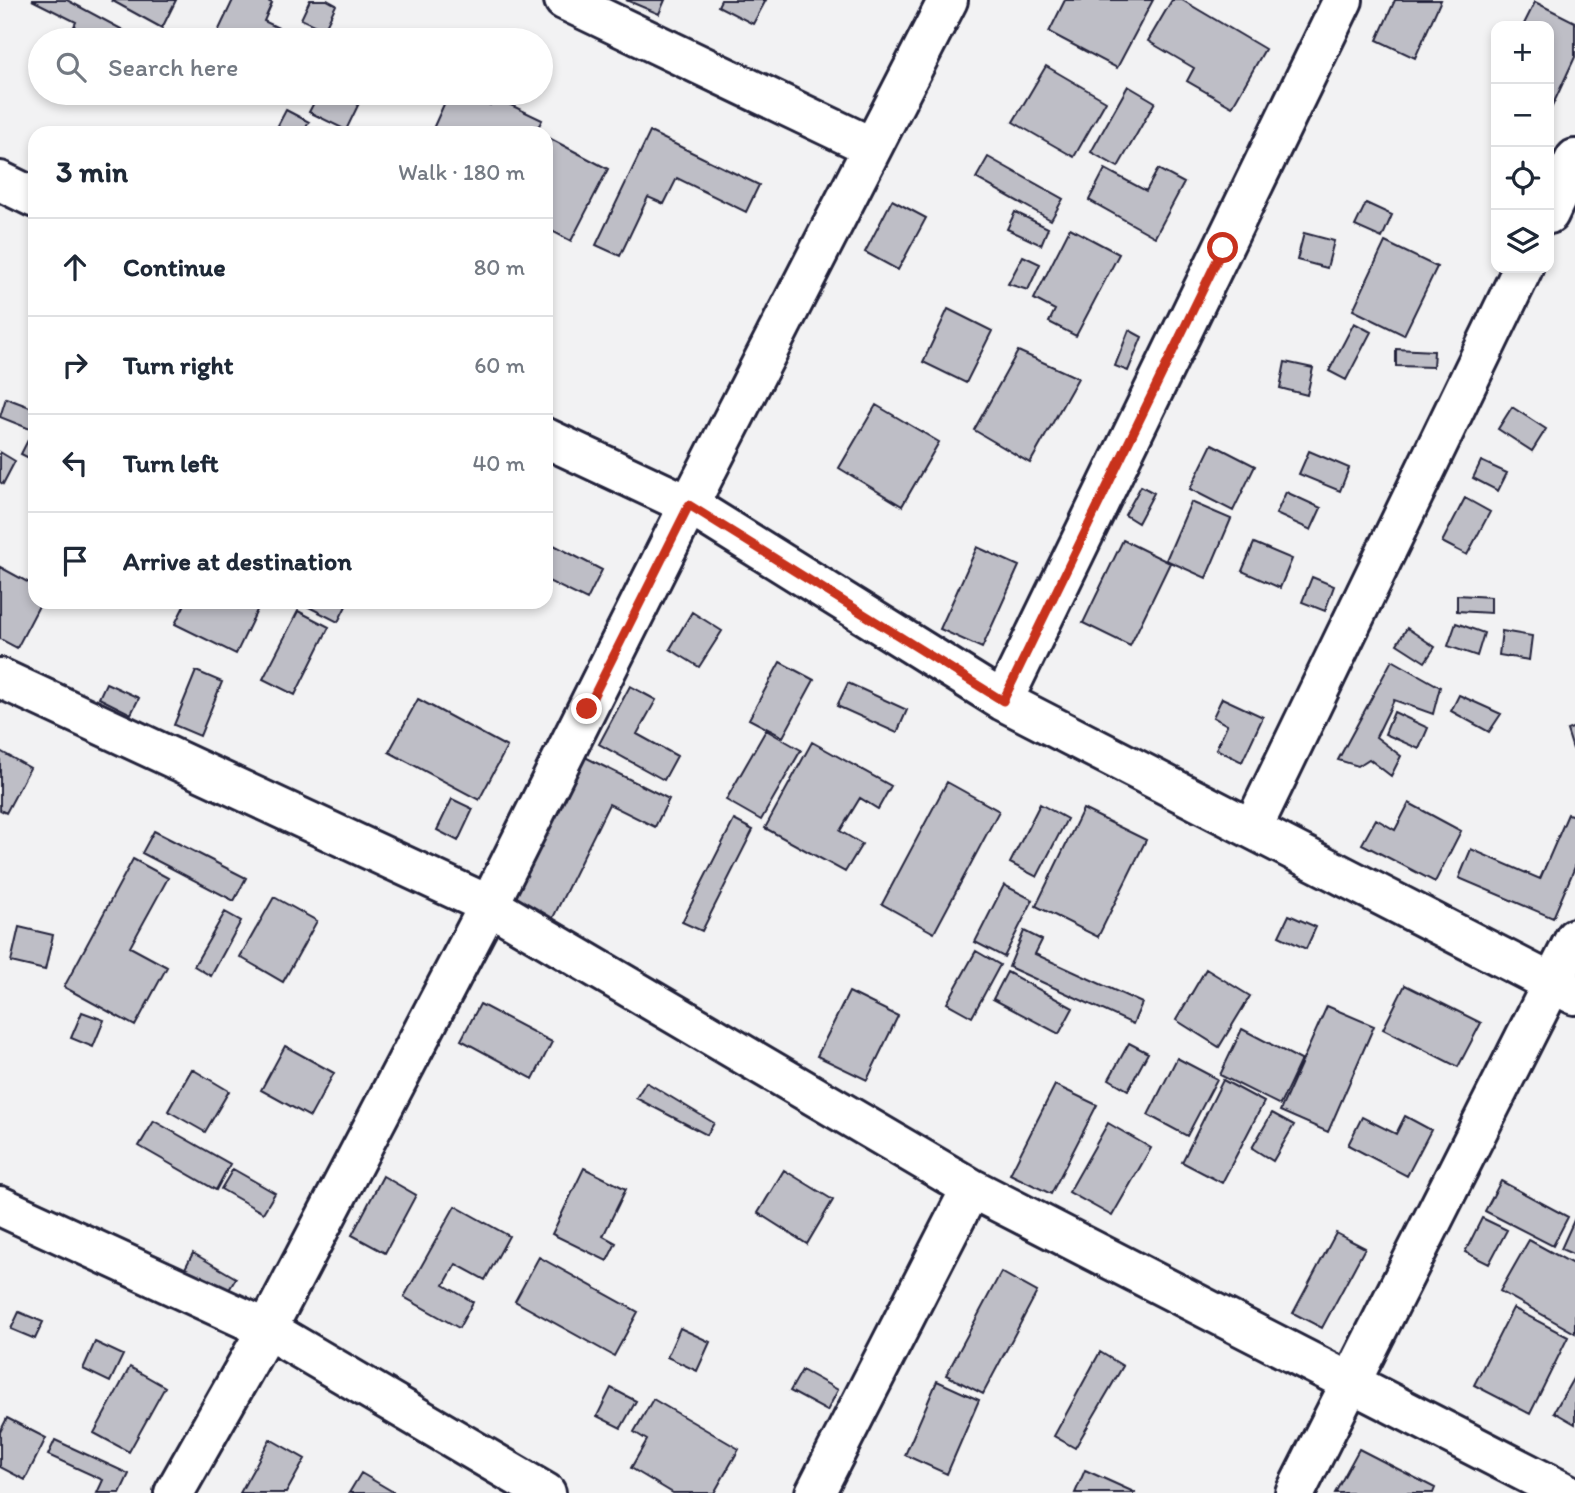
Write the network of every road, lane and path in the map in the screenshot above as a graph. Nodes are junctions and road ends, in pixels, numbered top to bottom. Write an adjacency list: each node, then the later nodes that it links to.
1 (564, 0): 4 (street)
2 (948, 0): 4 (street)
3 (1343, 0): 13 (street)
4 (872, 147): 11 (street)
5 (1575, 159): 8 (street)
6 (0, 181): 7 (street)
7 (28, 195)
8 (1551, 210)
9 (1520, 273): 14 (street)
10 (553, 441): 11 (street)
11 (689, 505): 13 (street); 15 (street)
12 (0, 678): 15 (street)
13 (1003, 701): 14 (street)
14 (1252, 830): 17 (street)
15 (489, 905): 18 (street); 20 (street)
16 (1575, 938): 17 (street)
17 (1564, 990): 21 (street)
18 (971, 1188): 21 (street); 24 (street)
19 (0, 1206): 20 (street)
20 (267, 1329): 22 (street); 23 (street)
21 (1350, 1382): 25 (street); 26 (street)
22 (174, 1493)
23 (546, 1493)
24 (815, 1493)
25 (1296, 1493)
26 (1566, 1493)

